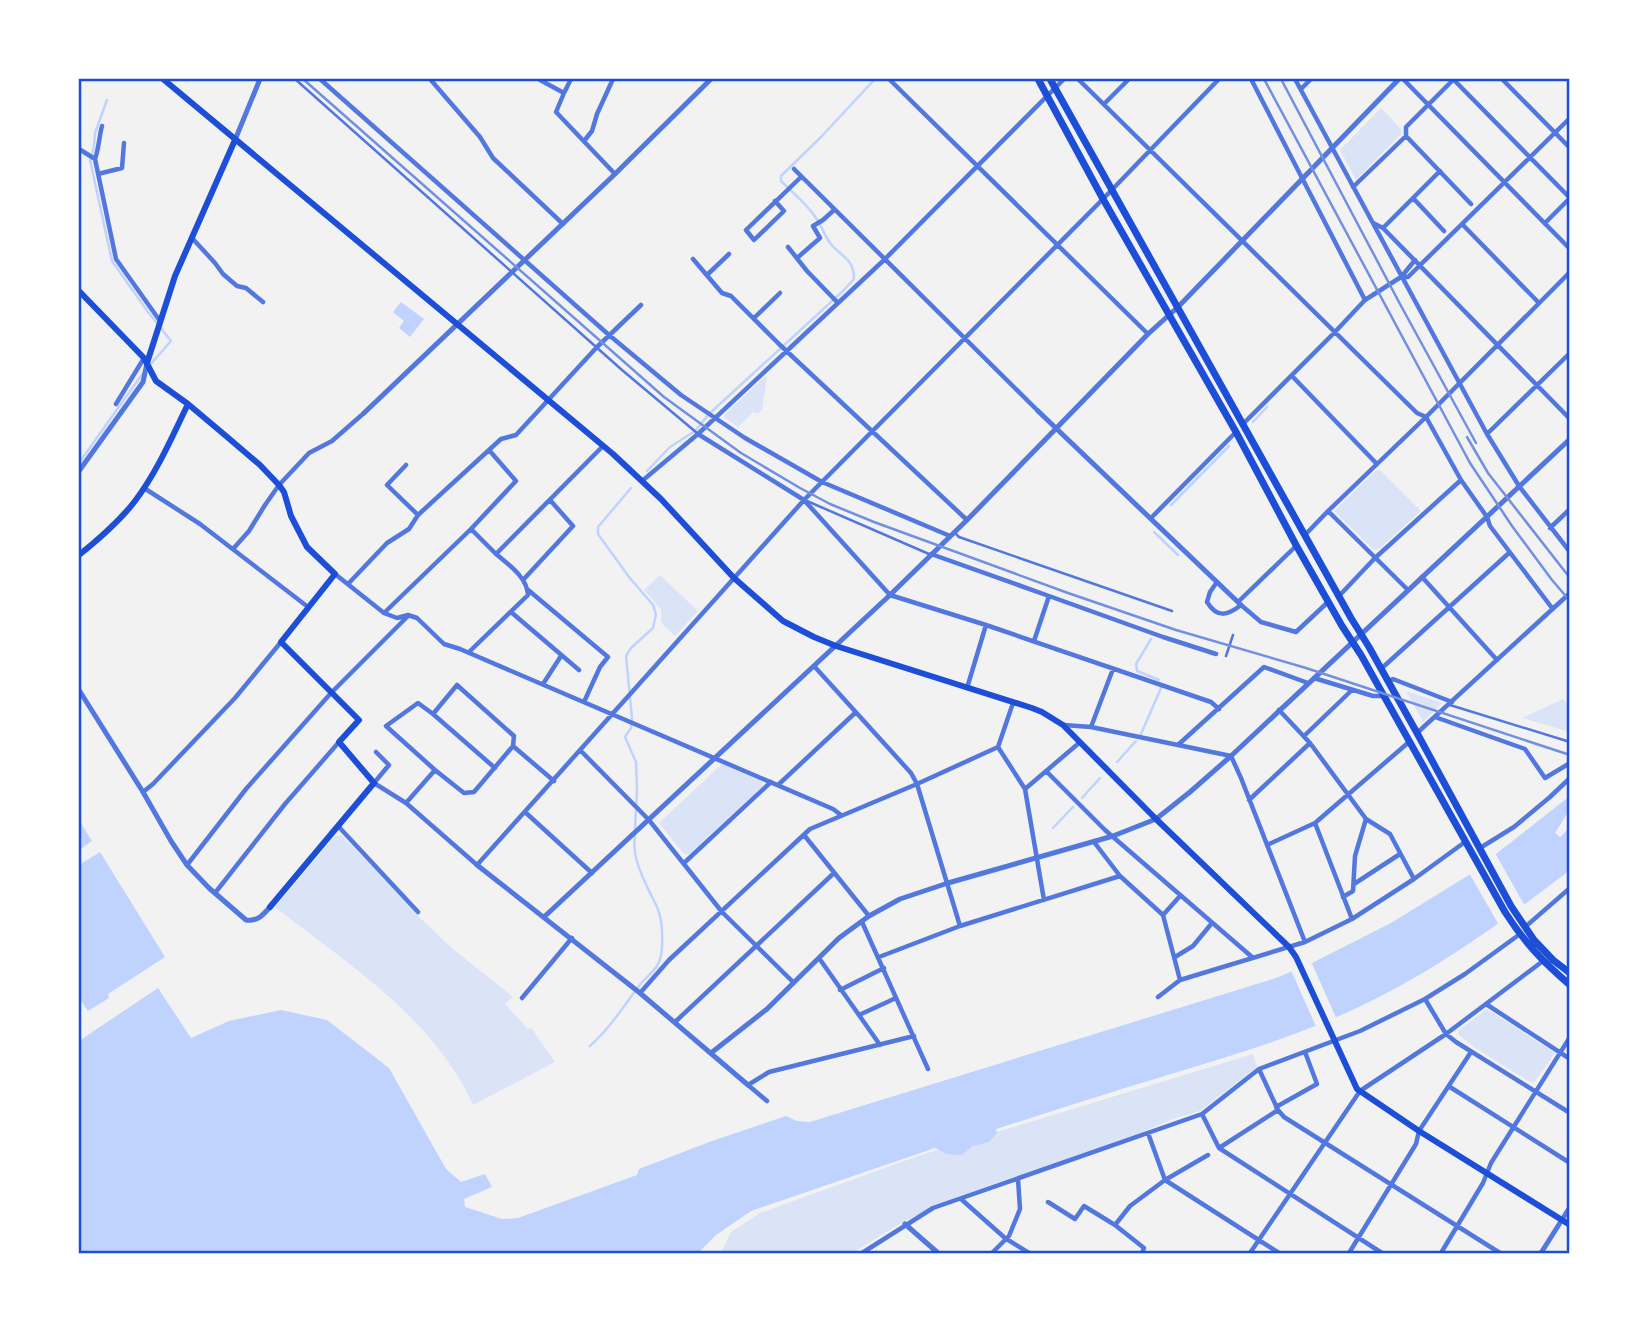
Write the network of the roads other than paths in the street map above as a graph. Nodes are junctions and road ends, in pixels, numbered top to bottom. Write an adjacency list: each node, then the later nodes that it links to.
1 (163, 79): 33 (main road)
2 (260, 79): 33 (street)
3 (295, 79): 76 (street)
4 (320, 79): 71 (street)
5 (430, 79): 60 (street)
6 (540, 79): 25 (street)
7 (571, 79): 25 (street)
8 (613, 79): 34 (street)
9 (711, 79): 46 (street)
10 (889, 79): 42 (street)
11 (1038, 79): 26 (highway)
12 (1050, 79): 23 (highway)
13 (1064, 79): 23 (street)
14 (1078, 79): 27 (street)
15 (1129, 79): 27 (street)
16 (1219, 79): 39 (street)
17 (1251, 79): 48 (street)
18 (1295, 79): 24 (street)
19 (1311, 79): 24 (street)
20 (1401, 79): 28 (street); 36 (street)
21 (1455, 79): 28 (street); 40 (street)
22 (1502, 79): 31 (street)
23 (1055, 88): 26 (street); 51 (highway)
24 (1301, 89): 36 (street)
25 (564, 93): 34 (street)
26 (1047, 96): 42 (street); 54 (highway)
27 (1104, 104): 39 (street)
28 (1428, 104): 32 (street); 49 (street)
29 (1570, 118): 31 (street)
30 (103, 126): 41 (street)
31 (1555, 133): 37 (street); 40 (street)
32 (1406, 136): 44 (street); 50 (street)
33 (235, 140): 64 (main road); 91 (main road)
34 (584, 141): 46 (street)
35 (124, 143): 45 (street)
36 (1333, 148): 48 (street); 50 (street)
37 (1570, 148)
38 (79, 149): 41 (street)
39 (1150, 150): 51 (street); 65 (street)
40 (1531, 156): 49 (street); 53 (street)
41 (95, 159): 45 (street)
42 (978, 166): 66 (street); 73 (street)
43 (794, 169): 47 (street)
44 (1440, 171): 52 (street); 56 (street)
45 (98, 174): 90 (street)
46 (615, 174): 60 (street)
47 (801, 177): 55 (street); 57 (street)
48 (1303, 179): 65 (street); 82 (street)
49 (1505, 182): 59 (street); 61 (street)
50 (1353, 187): 58 (street)
51 (1112, 190): 54 (street); 87 (highway)
52 (1413, 198): 62 (street); 63 (street)
53 (1570, 198): 59 (street)
54 (1103, 199): 66 (street); 88 (highway)
55 (775, 201): 55 (street)
56 (1471, 204)
57 (834, 210): 70 (street); 73 (street)
58 (1373, 223): 62 (street); 79 (street)
59 (1545, 223): 68 (street)
60 (563, 224): 71 (street)
61 (1462, 224): 75 (street); 85 (street)
62 (1383, 228): 74 (street)
63 (1444, 231)
64 (192, 238): 83 (street); 90 (main road)
65 (1242, 241): 87 (street); 92 (street)
66 (1058, 245): 93 (street); 95 (street)
67 (788, 247): 70 (street)
68 (1570, 249)
69 (729, 254): 78 (street)
70 (797, 258): 84 (street)
71 (524, 260): 76 (street); 94 (street)
72 (693, 260): 78 (street)
73 (884, 260): 84 (street); 95 (street)
74 (1415, 260): 75 (street); 79 (street)
75 (1420, 266): 79 (street); 96 (street)
76 (512, 272): 91 (street); 97 (street)
77 (1570, 272): 85 (street)
78 (706, 275): 89 (street)
79 (1401, 277): 82 (street); 102 (street)
80 (79, 291): 100 (main road)
81 (780, 293): 89 (street)
82 (1365, 300): 92 (street)
83 (263, 302)
84 (838, 303): 98 (street)
85 (1539, 303): 96 (street)
86 (641, 304): 94 (street)
87 (1178, 307): 88 (street); 112 (highway)
88 (1169, 314): 93 (street); 115 (highway)
89 (754, 318): 98 (street)
90 (161, 321): 100 (main road)
91 (456, 324): 104 (main road); 108 (street)
92 (1334, 333): 101 (street); 109 (street)
93 (1149, 334): 113 (street)
94 (609, 335): 97 (street); 110 (street)
95 (965, 338): 107 (street); 114 (street)
96 (1497, 345): 102 (street); 103 (street)
97 (597, 347): 104 (street); 117 (street)
98 (787, 350): 110 (street); 114 (street)
99 (1570, 353): 103 (street)
100 (146, 366): 105 (street); 106 (main road); 123 (street)
101 (1292, 376): 112 (street); 121 (street)
102 (1459, 383): 109 (street); 116 (street)
103 (1537, 386): 111 (street); 116 (street)
104 (549, 401): 119 (main road); 120 (street)
105 (116, 404)
106 (188, 404): 127 (main road); 129 (main road)
107 (1038, 411): 113 (street)
108 (364, 414): 127 (street)
109 (1426, 417): 121 (street); 124 (street)
110 (715, 418): 117 (street); 126 (street)
111 (1570, 419)
112 (1243, 424): 141 (highway)
113 (1056, 427): 136 (street); 137 (street)
114 (872, 432): 126 (street); 137 (street)
115 (1236, 432): 136 (street); 142 (highway)
116 (1487, 433): 128 (street)
117 (698, 434): 125 (street); 131 (street)
118 (1570, 439): 128 (street)
119 (603, 446): 125 (main road); 130 (street)
120 (489, 450): 134 (street); 139 (street)
121 (1376, 463): 133 (street)
122 (406, 466): 134 (street)
123 (79, 471)
124 (1461, 480): 135 (street); 149 (street)
125 (642, 481): 152 (main road)
126 (822, 482): 131 (street); 140 (street)
127 (279, 485): 143 (street); 150 (main road)
128 (1519, 486): 135 (street); 138 (street)
129 (144, 488): 143 (street); 148 (main road)
130 (550, 500): 146 (street); 153 (street)
131 (804, 500): 147 (street); 152 (street); 159 (street)
132 (1570, 509): 138 (street)
133 (1328, 510): 141 (street); 149 (street)
134 (418, 515): 155 (street)
135 (1487, 517): 145 (street); 151 (street)
136 (1151, 518): 154 (street)
137 (967, 520): 140 (street)
138 (1550, 528): 144 (street)
139 (471, 529): 146 (street); 169 (street)
140 (952, 534): 147 (street); 167 (street)
141 (1305, 535): 161 (highway)
142 (1296, 545): 162 (highway); 163 (street)
143 (233, 550): 165 (street)
144 (1570, 552)
145 (1509, 553): 164 (street); 166 (street)
146 (496, 554): 153 (street)
147 (931, 554): 159 (street); 160 (street)
148 (79, 555)
149 (1376, 558): 157 (street); 161 (street)
150 (335, 574): 155 (street); 165 (main road)
151 (1422, 577): 157 (street); 164 (street)
152 (734, 578): 177 (main road); 203 (street)
153 (523, 580): 156 (street)
154 (1217, 582): 163 (street); 163 (street)
155 (348, 584): 169 (street)
156 (527, 589): 168 (street); 196 (street)
157 (1408, 590): 173 (street)
158 (1570, 593): 166 (street)
159 (890, 595): 171 (street); 177 (street)
160 (1049, 596): 175 (street); 179 (street)
161 (1339, 596): 173 (highway)
162 (1329, 602): 163 (street); 176 (highway)
163 (1239, 603)
164 (1450, 606): 182 (street); 184 (street)
165 (308, 607): 174 (main road)
166 (1552, 608): 182 (street)
167 (1172, 611)
168 (511, 612): 178 (street); 180 (street)
169 (384, 613): 170 (street)
170 (408, 615): 178 (street); 194 (street)
171 (986, 625): 175 (street); 191 (street)
172 (1233, 635): 181 (street)
173 (1361, 635): 176 (street); 184 (highway)
174 (281, 642): 194 (main road); 232 (street)
175 (1034, 642): 185 (street)
176 (1352, 643): 187 (street); 195 (highway)
177 (835, 646): 183 (street); 191 (main road)
178 (468, 652): 190 (street)
179 (1216, 653)
180 (561, 656): 186 (street); 190 (street)
181 (1226, 656)
182 (1497, 660): 198 (street)
183 (814, 666): 201 (street); 220 (street)
184 (1381, 668): 188 (highway)
185 (1113, 669): 199 (street); 206 (street)
186 (579, 670)
187 (1313, 677): 189 (street); 193 (street)
188 (1388, 681): 198 (street); 207 (highway)
189 (1308, 683): 199 (street); 200 (street)
190 (543, 684): 196 (street)
191 (967, 688): 197 (main road)
192 (79, 690): 232 (street)
193 (1353, 690): 195 (street); 208 (street)
194 (331, 693): 209 (main road); 252 (street)
195 (1384, 696): 210 (highway)
196 (584, 702): 203 (street)
197 (1013, 703): 205 (main road); 216 (street)
198 (1450, 703): 204 (street); 211 (street)
199 (1219, 709): 214 (street)
200 (1279, 710): 208 (street); 219 (street)
201 (855, 713): 229 (street); 230 (street)
202 (433, 714): 215 (street); 222 (street); 223 (street)
203 (612, 714): 217 (street); 220 (street)
204 (1435, 717): 207 (street); 221 (street)
205 (1063, 725): 206 (street); 212 (main road)
206 (1091, 726): 214 (street)
207 (1417, 733): 248 (highway)
208 (1304, 736): 213 (street)
209 (339, 742): 228 (main road); 261 (street)
210 (1409, 742): 233 (street); 246 (highway)
211 (1570, 742)
212 (1079, 743): 224 (street); 238 (main road)
213 (1310, 743): 233 (street); 234 (street)
214 (1178, 744): 219 (street)
215 (513, 746): 222 (street); 226 (street)
216 (998, 747): 229 (street); 231 (street)
217 (581, 751): 226 (street); 240 (street)
218 (376, 752): 228 (street)
219 (1231, 756): 234 (street); 238 (street)
220 (715, 758): 227 (street); 240 (street)
221 (1570, 763)
222 (495, 768): 223 (street)
223 (435, 770): 235 (street)
224 (1046, 771): 231 (street); 244 (street)
225 (1570, 778): 248 (street)
226 (554, 781): 236 (street)
227 (771, 782): 230 (street); 251 (street)
228 (374, 783): 235 (street); 242 (main road)
229 (917, 784): 237 (street); 258 (street)
230 (778, 785): 237 (street)
231 (1025, 789): 250 (street)
232 (143, 792): 252 (street)
233 (1349, 794): 239 (street); 241 (street)
234 (1249, 800): 247 (street)
235 (406, 803): 253 (street)
236 (526, 812): 253 (street); 254 (street)
237 (841, 815): 243 (street)
238 (1156, 819): 244 (street); 279 (main road)
239 (1366, 819): 249 (street); 259 (street)
240 (649, 820): 251 (street); 254 (street)
241 (1315, 823): 247 (street); 263 (street)
242 (338, 827): 265 (main road); 266 (street)
243 (804, 835): 255 (street); 267 (street)
244 (1113, 836): 245 (street); 262 (street)
245 (1094, 842): 250 (street); 256 (street)
246 (1465, 842): 257 (street); 275 (highway)
247 (1267, 845): 277 (street)
248 (1481, 850): 275 (highway)
249 (1401, 854): 257 (street); 259 (street)
250 (1037, 858): 258 (street); 264 (street)
251 (684, 863): 267 (street)
252 (187, 865): 261 (street)
253 (477, 865): 270 (street)
254 (592, 873): 270 (street)
255 (834, 873): 269 (street); 278 (street)
256 (1120, 876): 264 (street); 268 (street)
257 (1414, 880): 271 (street)
258 (947, 883): 269 (street); 274 (street)
259 (1354, 884): 263 (street)
260 (1570, 888): 275 (street)
261 (215, 894): 265 (street)
262 (1180, 896): 268 (street); 273 (street)
263 (1343, 897): 271 (street)
264 (1044, 900): 274 (street)
265 (270, 907)
266 (418, 912)
267 (722, 912): 278 (street); 291 (street)
268 (1163, 915): 281 (street)
269 (869, 916): 272 (street)
270 (544, 917): 276 (street)
271 (1352, 919): 277 (street)
272 (862, 922): 280 (street); 282 (street)
273 (1212, 923): 281 (street); 283 (street)
274 (960, 926): 280 (street)
275 (1521, 929): 284 (highway); 286 (highway); 295 (street)
276 (572, 938): 291 (street); 293 (street)
277 (1305, 942): 279 (street)
278 (756, 946): 288 (street); 298 (street)
279 (1289, 947): 283 (street); 302 (main road)
280 (879, 957): 285 (street)
281 (1175, 957): 287 (street)
282 (818, 958): 288 (street); 290 (street)
283 (1252, 958): 287 (street)
284 (1543, 961): 289 (highway); 296 (street)
285 (884, 968): 290 (street); 294 (street)
286 (1570, 973)
287 (1180, 980): 292 (street)
288 (793, 982): 307 (street)
289 (1570, 985)
290 (840, 989): 297 (street)
291 (640, 993): 298 (street)
292 (1158, 997)
293 (523, 998)
294 (896, 998): 297 (street); 300 (street)
295 (1425, 999): 299 (street); 302 (street)
296 (1486, 1004): 299 (street); 306 (street)
297 (859, 1015): 303 (street)
298 (675, 1022): 307 (street)
299 (1446, 1034): 305 (street); 313 (street)
300 (914, 1036): 303 (street); 309 (street)
301 (1570, 1037): 306 (street)
302 (1333, 1038): 304 (street); 313 (main road)
303 (880, 1045): 311 (street)
304 (1305, 1052): 310 (street); 316 (street)
305 (1471, 1052): 312 (street); 314 (street)
306 (1560, 1052): 308 (street); 314 (street)
307 (711, 1053): 311 (street)
308 (1570, 1059)
309 (928, 1069)
310 (1259, 1069): 316 (street); 318 (street)
311 (748, 1085): 315 (street)
312 (1449, 1087): 319 (street); 320 (street)
313 (1360, 1091): 320 (main road); 322 (street)
314 (1536, 1091): 317 (street); 319 (street)
315 (766, 1101)
316 (1277, 1108): 322 (street); 323 (street)
317 (1570, 1113)
318 (1202, 1114): 321 (street); 323 (street)
319 (1513, 1127): 325 (street); 326 (street)
320 (1419, 1131): 326 (main road); 329 (street)
321 (1148, 1133): 327 (street); 328 (street)
322 (1324, 1143): 329 (street); 330 (street)
323 (1219, 1148): 330 (street)
324 (1208, 1155): 328 (street)
325 (1570, 1163)
326 (1487, 1173): 334 (main road); 338 (street)
327 (1018, 1179): 331 (street); 339 (street)
328 (1165, 1180): 337 (street); 341 (street)
329 (1391, 1184): 338 (street); 340 (street)
330 (1290, 1194): 340 (street); 341 (street)
331 (960, 1199): 335 (street); 339 (street)
332 (1048, 1202): 337 (street)
333 (1570, 1207): 334 (street)
334 (1562, 1220): 336 (main road); 353 (street)
335 (905, 1224): 342 (street); 343 (street)
336 (1570, 1225)
337 (1115, 1226): 346 (street)
338 (1457, 1226): 351 (street); 352 (street)
339 (1005, 1238): 344 (street); 345 (street)
340 (1358, 1238): 349 (street); 350 (street)
341 (1259, 1240): 347 (street); 348 (street)
342 (862, 1253)
343 (938, 1253)
344 (992, 1253)
345 (1030, 1253)
346 (1142, 1253)
347 (1250, 1253)
348 (1279, 1253)
349 (1349, 1253)
350 (1382, 1253)
351 (1441, 1253)
352 (1500, 1253)
353 (1541, 1253)

